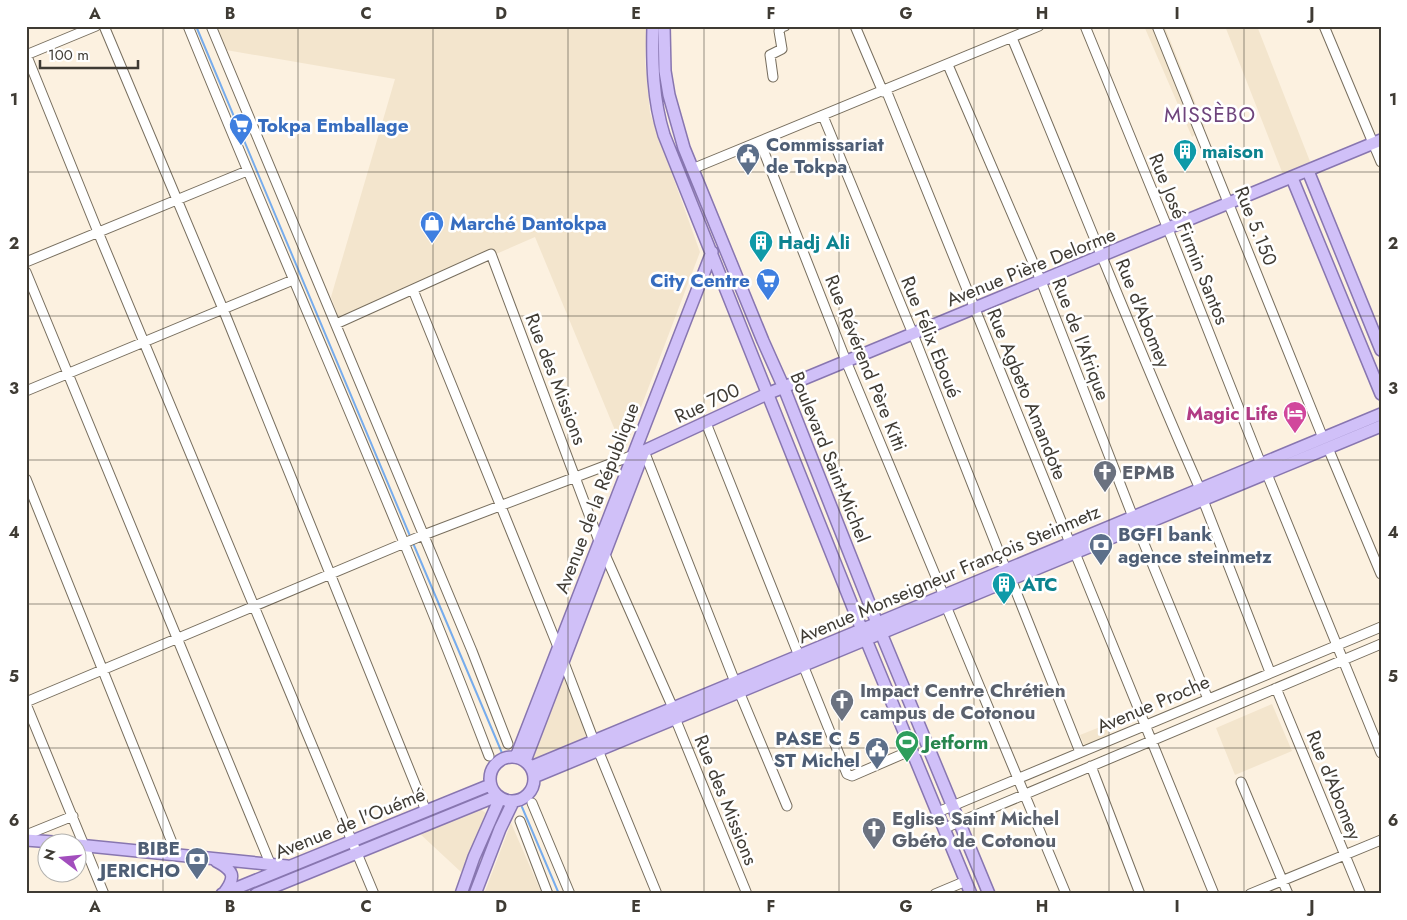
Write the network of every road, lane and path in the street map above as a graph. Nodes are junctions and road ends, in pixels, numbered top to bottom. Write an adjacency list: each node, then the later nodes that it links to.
1 (96, 26): 14 (street)
2 (104, 26): 26 (street)
3 (188, 26): 23 (street)
4 (211, 26): 39 (street)
5 (653, 26): 30 (main road, Boulevard Saint-Michel)
6 (664, 26): 22 (main road, Boulevard Saint-Michel)
7 (786, 26): 16 (street)
8 (855, 26): 17 (street, Rue Agbeto Amandote)
9 (1039, 26): 13 (street)
10 (1085, 26): 28 (street, Rue José Firmin Santos)
11 (1157, 26): 27 (street, Rue 5.150)
12 (1324, 26): 20 (street)
13 (1012, 38): 15 (street); 31 (street, Rue d'Abomey)
14 (26, 54): 29 (street)
15 (948, 65): 17 (street); 35 (street, Rue de l'Afrique)
16 (773, 77)
17 (884, 91): 18 (street); 37 (street, Rue Agbeto Amandote)
18 (823, 116): 19 (street); 40 (street, Rue Félix Eboué)
19 (760, 142): 22 (street); 43 (street, Rue Révérend Père Kitti)
20 (1377, 142): 21 (street); 24 (main road, Avenue Pière Delorme)
21 (1381, 162)
22 (692, 169): 45 (main road, Boulevard Saint-Michel)
23 (247, 171): 26 (street); 34 (street)
24 (1308, 171): 25 (main road, Avenue Pière Delorme); 42 (main road)
25 (1292, 178): 27 (main road, Avenue Pière Delorme); 48 (main road)
26 (177, 200): 29 (street); 38 (street)
27 (1229, 204): 28 (main road, Avenue Pière Delorme); 52 (street, Rue 5.150)
28 (1168, 229): 31 (main road, Avenue Pière Delorme); 54 (street, Rue José Firmin Santos)
29 (98, 232): 32 (street); 41 (street)
30 (712, 252): 47 (main road, Boulevard Saint-Michel); 53 (main road, Avenue de la République)
31 (1103, 256): 35 (main road, Avenue Pière Delorme); 57 (street, Rue d'Abomey)
32 (26, 262)
33 (26, 272): 44 (street)
34 (293, 280): 38 (street); 62 (street)
35 (1041, 281): 37 (main road, Avenue Pière Delorme); 59 (street, Rue de l'Afrique)
36 (414, 290): 39 (street); 55 (street, Rue des Missions); 58 (street)
37 (975, 308): 40 (main road, Avenue Pière Delorme); 63 (street, Rue Agbeto Amandote)
38 (223, 309): 41 (street); 65 (street)
39 (336, 324): 60 (street)
40 (913, 334): 43 (main road, Avenue Pière Delorme); 67 (street, Rue Félix Eboué)
41 (144, 342): 44 (street); 69 (street)
42 (1381, 350)
43 (846, 361): 45 (main road, Avenue Pière Delorme); 68 (street, Rue Révérend Père Kitti)
44 (68, 373): 46 (street); 73 (street)
45 (784, 388): 47 (main road, Rue 700); 71 (main road, Boulevard Saint-Michel)
46 (26, 391)
47 (767, 394): 50 (main road, Rue 700); 72 (main road, Boulevard Saint-Michel)
48 (1381, 394)
49 (1381, 414): 52 (main road, Avenue Monseigneur François Steinmetz)
50 (706, 423): 53 (main road, Rue 700); 78 (street)
51 (1381, 426): 52 (main road, Avenue Monseigneur François Steinmetz)
52 (1325, 443): 54 (main road, Avenue Monseigneur François Steinmetz); 66 (street, Rue 5.150)
53 (638, 453): 55 (street); 61 (main road, Avenue de la République); 64 (main road, Avenue de la République); 82 (street)
54 (1264, 469): 57 (main road, Avenue Monseigneur François Steinmetz); 75 (street, Rue José Firmin Santos)
55 (576, 476): 58 (street); 61 (street, Rue des Missions)
56 (26, 478): 80 (street)
57 (1201, 494): 59 (main road, Avenue Monseigneur François Steinmetz); 81 (street, Rue d'Abomey)
58 (501, 505): 60 (street); 76 (street)
59 (1135, 522): 63 (main road, Avenue Monseigneur François Steinmetz); 84 (street, Rue de l'Afrique)
60 (422, 535): 62 (street); 89 (street)
61 (599, 541): 64 (street, Rue des Missions); 76 (main road, Avenue de la République)
62 (406, 542): 65 (street); 94 (street)
63 (1072, 548): 67 (main road, Avenue Monseigneur François Steinmetz); 87 (street, Rue Agbeto Amandote)
64 (604, 554): 77 (main road, Avenue de la République); 86 (street, Rue des Missions)
65 (329, 574): 69 (street); 106 (street)
66 (1381, 574)
67 (1008, 575): 68 (main road, Avenue Monseigneur François Steinmetz); 92 (street, Rue Félix Eboué)
68 (945, 601): 71 (main road, Avenue Monseigneur François Steinmetz); 97 (street, Rue Révérend Père Kitti)
69 (253, 607): 73 (street); 115 (street)
70 (1381, 627): 75 (street, Avenue Proche)
71 (880, 628): 72 (main road, Avenue Monseigneur François Steinmetz); 105 (main road, Boulevard Saint-Michel)
72 (864, 634): 78 (main road, Avenue Monseigneur François Steinmetz); 91 (main road, Boulevard Saint-Michel)
73 (178, 638): 80 (street); 122 (street)
74 (1381, 644): 79 (street, Avenue Proche)
75 (1337, 645): 79 (street, Rue José Firmin Santos); 81 (street, Avenue Proche)
76 (558, 647): 77 (street); 95 (main road, Avenue de la République)
77 (563, 660): 90 (street); 95 (main road, Avenue de la République)
78 (801, 660): 82 (main road, Avenue Monseigneur François Steinmetz); 91 (street)
79 (1343, 660): 83 (street, Avenue Proche); 93 (street, Rue José Firmin Santos)
80 (103, 670): 85 (street); 118 (street)
81 (1270, 672): 84 (street, Avenue Proche)
82 (737, 687): 86 (main road, Avenue Monseigneur François Steinmetz); 104 (street)
83 (1276, 688): 88 (street, Avenue Proche); 119 (street, Rue d'Abomey)
84 (1208, 699): 87 (street, Avenue Proche)
85 (26, 703): 108 (street)
86 (674, 713): 90 (main road, Avenue Monseigneur François Steinmetz); 135 (street, Rue des Missions)
87 (1146, 725): 88 (street, Rue Agbeto Amandote); 92 (street, Avenue Proche)
88 (1152, 741): 96 (street, Avenue Proche); 141 (street, Rue Agbeto Amandote)
89 (508, 744)
90 (596, 746): 95 (main road, Avenue Monseigneur François Steinmetz); 134 (street)
91 (912, 750): 107 (main road, Boulevard Saint-Michel)
92 (1080, 752): 97 (street, Avenue Proche)
93 (1381, 753)
94 (489, 756)
95 (526, 766): 99 (main road); 102 (main road)
96 (1091, 766): 100 (street, Avenue Proche); 140 (street)
97 (1018, 779): 100 (street, Rue Révérend Père Kitti); 105 (street, Avenue Proche)
98 (1240, 782): 123 (street)
99 (490, 785): 101 (main road); 106 (main road, Avenue de l'Ouémé)
100 (1025, 794): 110 (street, Avenue Proche); 139 (street, Rue Révérend Père Kitti)
101 (498, 797): 102 (main road); 117 (main road, Avenue de l'Ouémé); 130 (main road)
102 (513, 802): 131 (main road)
103 (532, 803): 133 (street)
104 (787, 806)
105 (953, 806): 107 (street, Avenue Proche); 110 (main road, Boulevard Saint-Michel)
106 (426, 811): 115 (main road, Avenue de l'Ouémé)
107 (938, 812): 111 (main road, Boulevard Saint-Michel)
108 (72, 816): 112 (street); 113 (street)
109 (520, 821): 132 (street)
110 (960, 822): 111 (street, Avenue Proche); 138 (main road, Boulevard Saint-Michel)
111 (945, 828): 124 (main road, Boulevard Saint-Michel)
112 (77, 832)
113 (26, 835)
114 (1381, 840): 119 (street)
115 (352, 841): 117 (street); 122 (main road, Avenue de l'Ouémé)
116 (88, 846): 118 (main road)
117 (357, 853): 125 (main road, Avenue de l'Ouémé); 129 (street)
118 (177, 855): 120 (main road)
119 (1345, 855): 123 (street); 144 (street, Rue d'Abomey)
120 (212, 858): 122 (main road); 126 (main road)
121 (88, 860): 127 (street)
122 (272, 868): 125 (street); 126 (main road, Avenue de l'Ouémé)
123 (1283, 880): 142 (street); 143 (street)
124 (966, 881): 136 (street); 137 (main road, Boulevard Saint-Michel)
125 (281, 889): 128 (main road, Avenue de l'Ouémé)
126 (223, 893)
127 (104, 894)
128 (256, 894)
129 (374, 894)
130 (461, 894)
131 (475, 894)
132 (548, 894)
133 (570, 894)
134 (657, 894)
135 (747, 894)
136 (935, 894)
137 (971, 894)
138 (989, 894)
139 (1066, 894)
140 (1140, 894)
141 (1214, 894)
142 (1250, 894)
143 (1288, 894)
144 (1360, 894)

